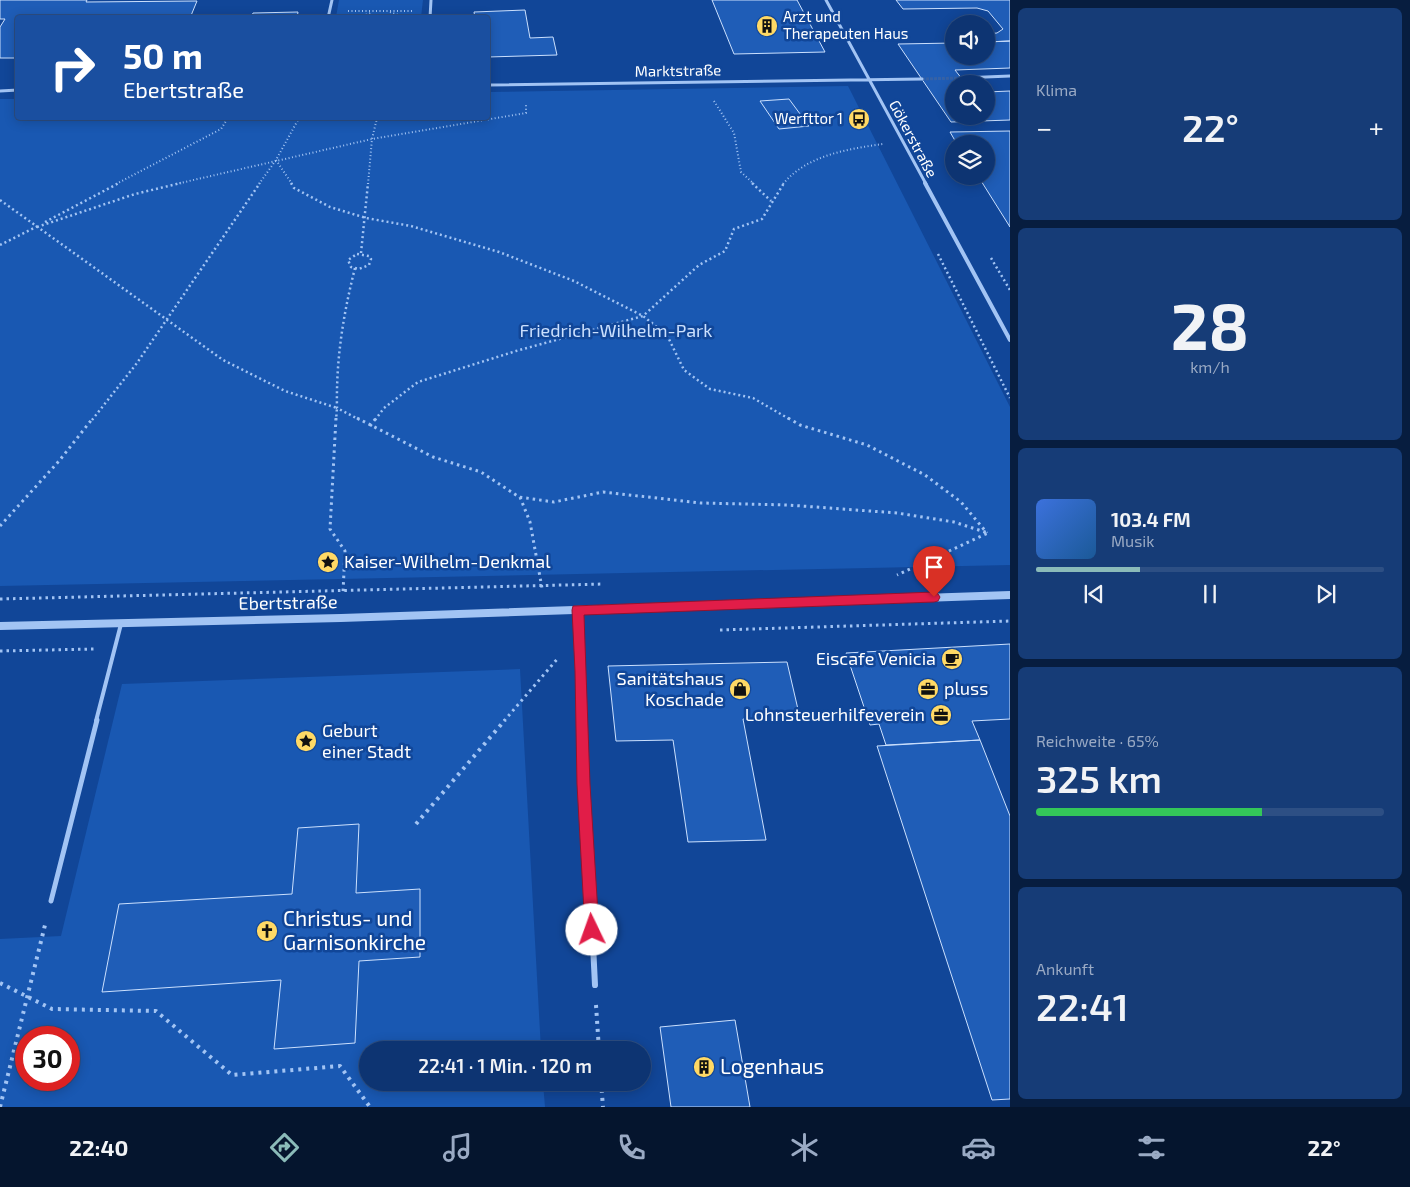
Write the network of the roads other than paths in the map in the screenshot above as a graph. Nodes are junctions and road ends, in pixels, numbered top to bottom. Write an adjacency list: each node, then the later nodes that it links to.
1 (332, 0): 4 (street)
2 (431, 0): 5 (street)
3 (826, 0): 9 (street, Gökerstraße)
4 (329, 15)
5 (430, 15)
6 (1010, 76): 7 (street)
7 (995, 77)
8 (922, 79): 9 (street, Marktstraße)
9 (869, 80): 10 (street, Marktstraße); 13 (street, Gökerstraße)
10 (490, 85)
11 (15, 90): 12 (street)
12 (0, 91)
13 (1010, 340)
14 (1010, 594): 15 (street, Ebertstraße)
15 (578, 610): 16 (street, Ebertstraße); 19 (street)
16 (122, 623): 17 (street, Ebertstraße); 18 (lane)
17 (0, 626)
18 (51, 901)
19 (595, 985)

